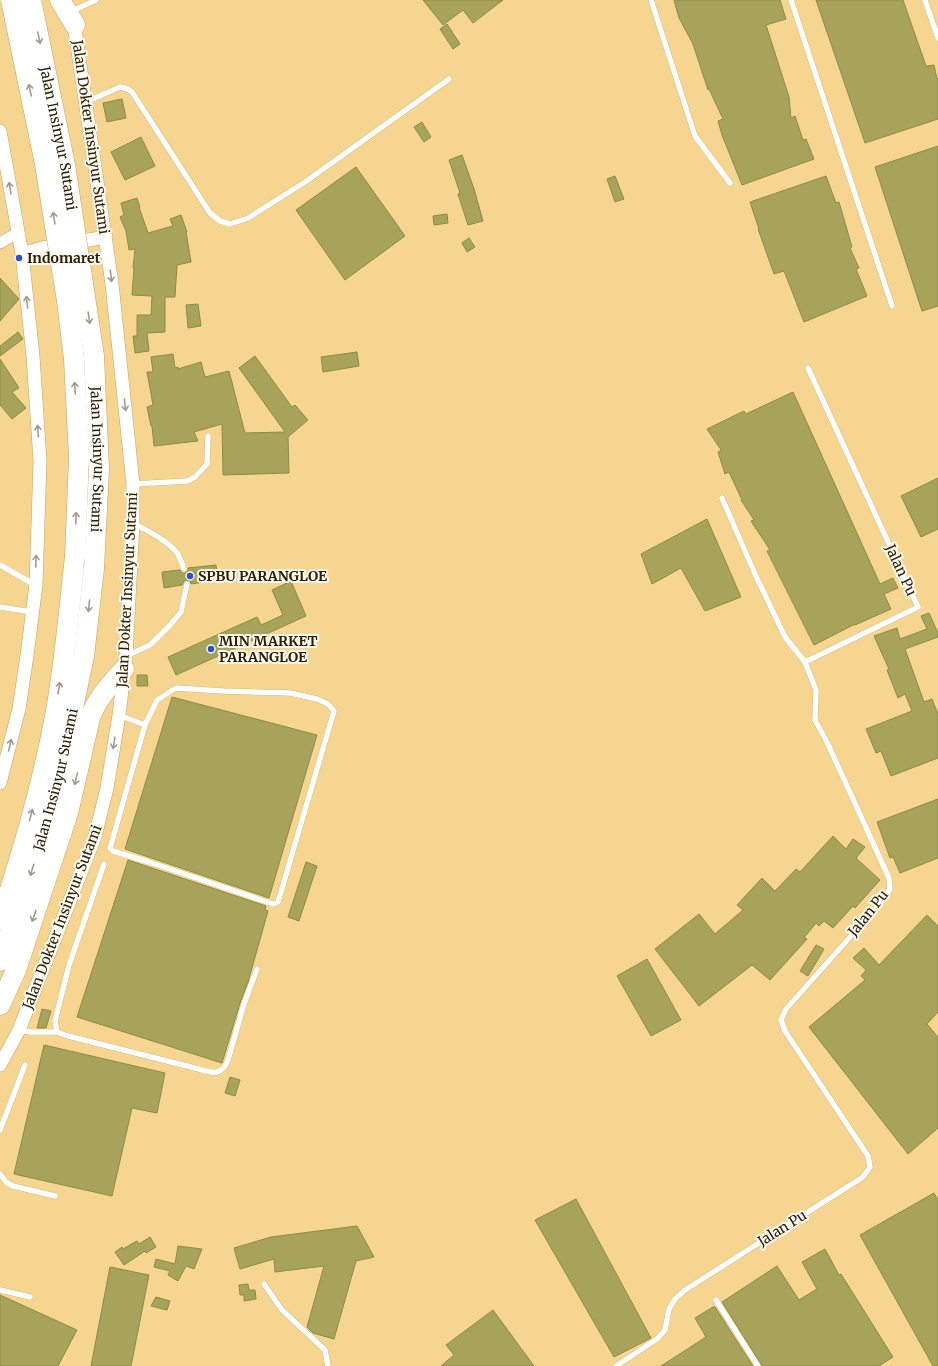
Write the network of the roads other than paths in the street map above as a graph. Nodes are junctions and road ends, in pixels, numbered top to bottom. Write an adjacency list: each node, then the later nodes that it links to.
1 (11, 0): 35 (highway, Jalan Insinyur Sutami, one-way to 1, bridge)
2 (31, 0): 36 (highway, Jalan Insinyur Sutami, one-way to 36, bridge)
3 (96, 0): 7 (lane)
4 (651, 0): 12 (lane)
5 (791, 0): 17 (lane)
6 (925, 0): 8 (lane)
7 (69, 9): 10 (street, Jalan Dokter Insinyur Sutami)
8 (938, 38)
9 (449, 79): 10 (lane)
10 (86, 102): 14 (street, Jalan Dokter Insinyur Sutami)
11 (0, 131): 13 (street, one-way to 11)
12 (730, 183)
13 (17, 233): 15 (street); 16 (street)
14 (106, 237): 16 (street); 20 (street, Jalan Dokter Insinyur Sutami, one-way to 20)
15 (0, 243)
16 (22, 254): 26 (street, one-way to 16)
17 (892, 306)
18 (808, 368): 30 (lane, Jalan Pu)
19 (208, 436): 20 (lane)
20 (133, 484): 22 (street, Jalan Dokter Insinyur Sutami)
21 (722, 498): 30 (lane)
22 (133, 523): 24 (lane); 29 (street, Jalan Dokter Insinyur Sutami)
23 (0, 565): 26 (lane)
24 (184, 569)
25 (187, 584): 29 (lane)
26 (36, 585): 28 (street)
27 (0, 607): 28 (lane)
28 (33, 612): 33 (street, one-way to 28)
29 (125, 662): 31 (street, Jalan Dokter Insinyur Sutami); 38 (highway, one-way to 38)
30 (805, 662): 51 (lane, Jalan Pu)
31 (119, 715): 32 (lane); 39 (street, Jalan Dokter Insinyur Sutami, one-way to 39)
32 (145, 725): 32 (lane)
33 (0, 783)
34 (104, 864): 40 (lane)
35 (0, 920)
36 (0, 961)
37 (257, 969): 40 (lane)
38 (0, 1005)
39 (19, 1030): 40 (lane); 41 (street, Jalan Dokter Insinyur Sutami)
40 (57, 1032)
41 (0, 1065)
42 (25, 1065): 43 (lane)
43 (0, 1130)
44 (0, 1174): 45 (lane)
45 (55, 1196)
46 (264, 1284): 50 (lane)
47 (0, 1290): 48 (lane)
48 (30, 1297)
49 (716, 1300): 52 (lane)
50 (328, 1366)
51 (616, 1366)
52 (758, 1366)

